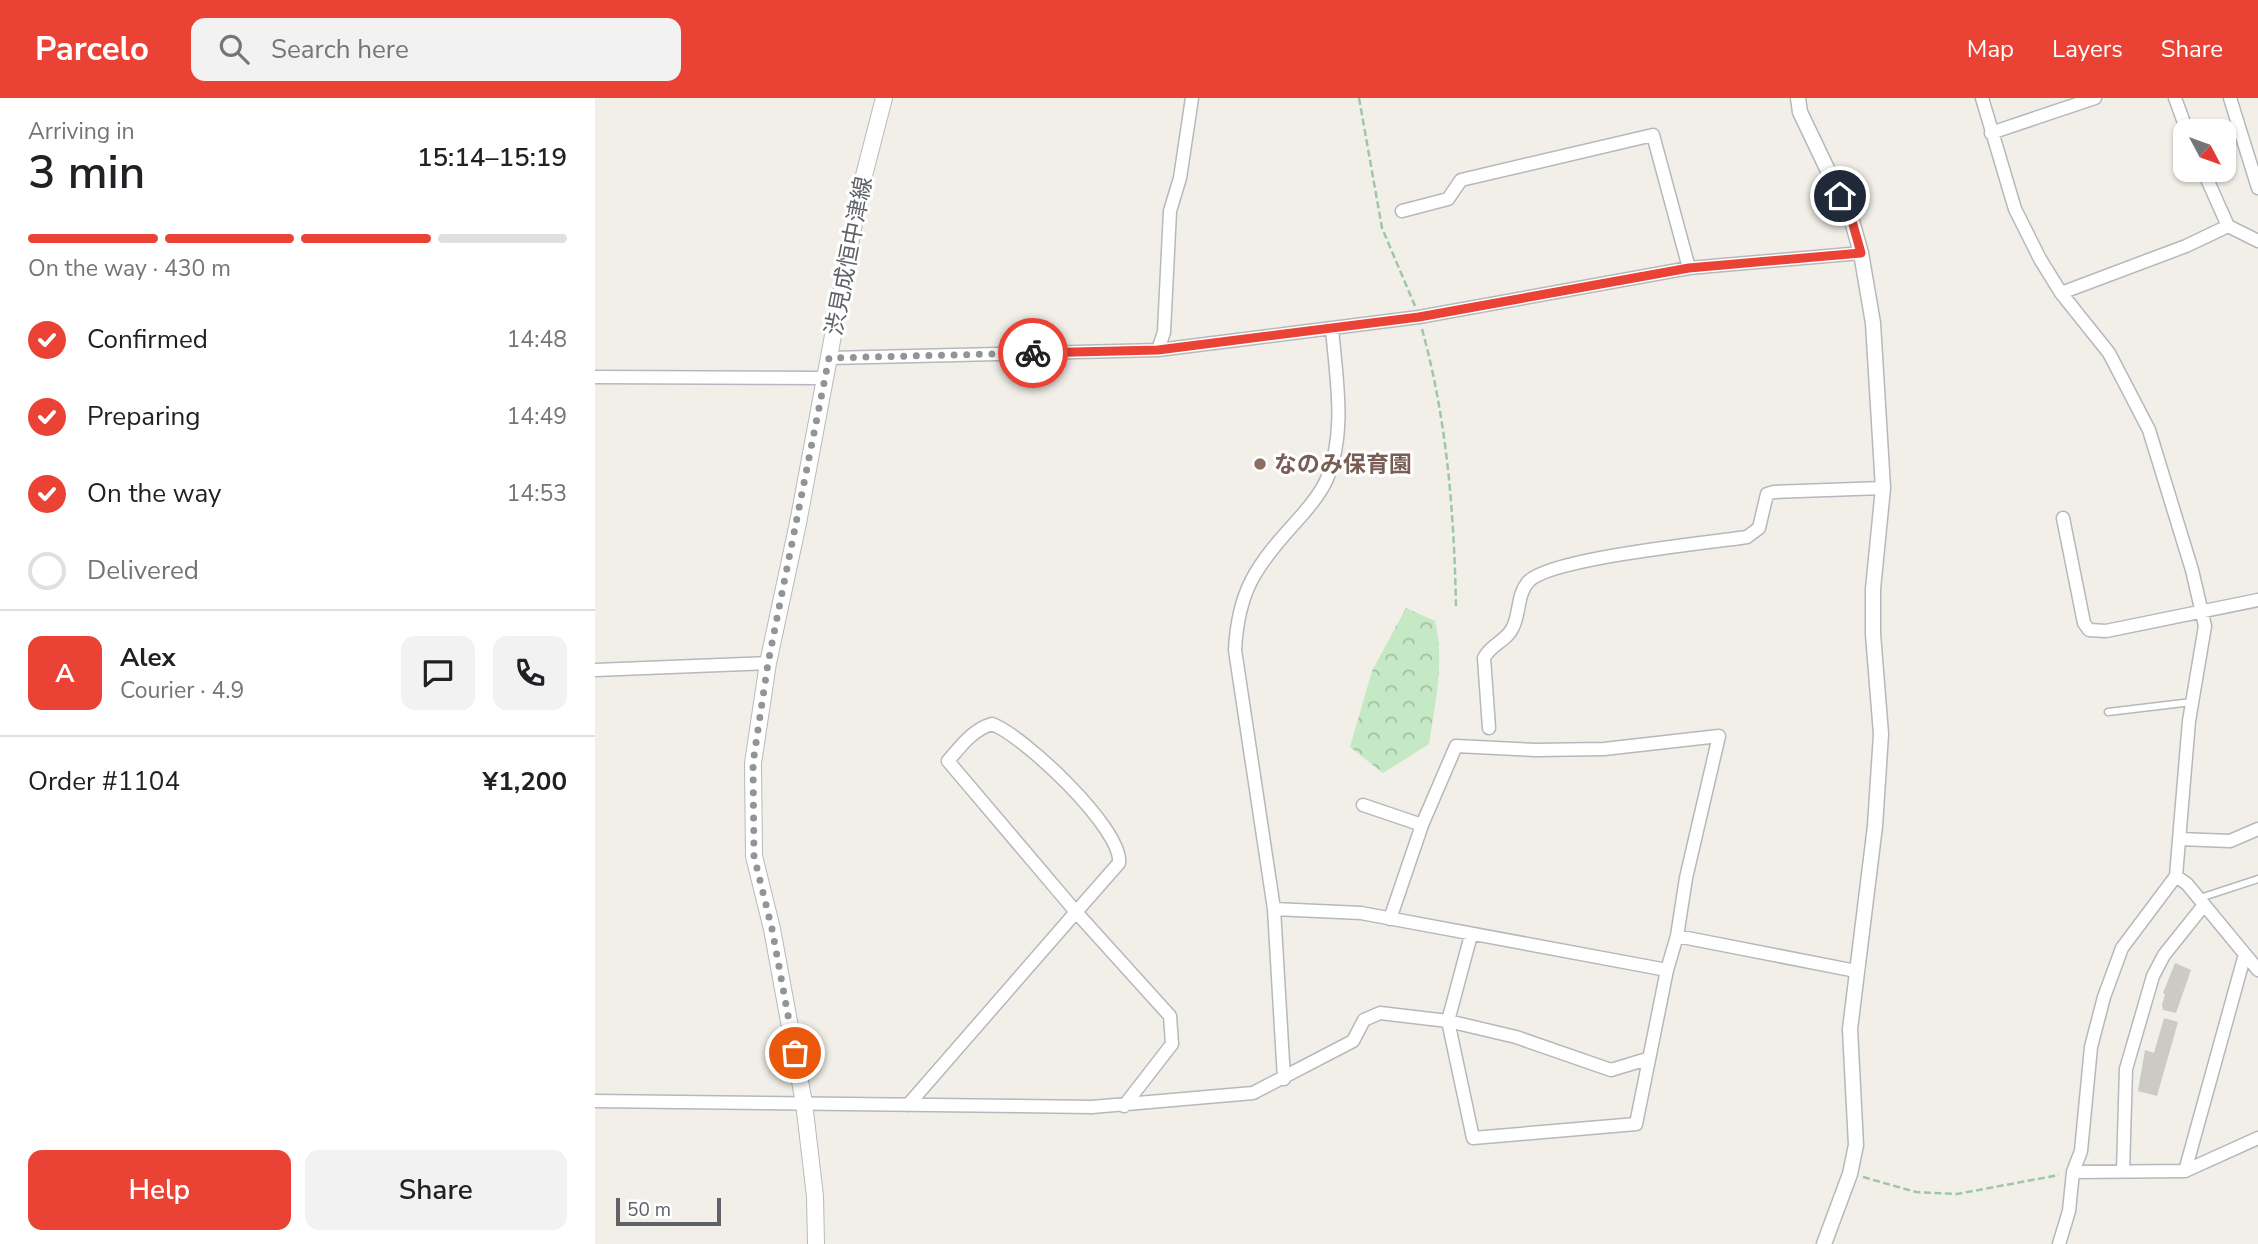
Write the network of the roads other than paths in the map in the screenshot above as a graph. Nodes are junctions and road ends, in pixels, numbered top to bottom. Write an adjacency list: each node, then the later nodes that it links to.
1 (884, 98): 20 (main road, 渋見成恒中津線)
2 (1192, 98): 19 (street)
3 (1798, 98): 15 (street)
4 (1982, 98): 9 (street)
5 (2095, 98): 9 (street)
6 (2175, 98): 8 (street)
7 (2230, 98): 11 (street)
8 (2183, 119)
9 (1991, 132): 17 (street)
10 (2208, 182): 13 (street)
11 (2258, 188)
12 (1402, 211): 16 (street)
13 (2228, 226): 14 (street); 17 (street)
14 (2258, 241)
15 (1861, 253): 16 (street); 23 (street)
16 (1689, 268): 18 (street)
17 (2060, 293): 26 (street)
18 (1332, 328): 19 (street); 39 (street)
19 (1158, 350): 20 (street)
20 (829, 358): 22 (main road, 渋見成恒中津線)
21 (595, 377): 22 (street)
22 (825, 378): 27 (main road, 渋見成恒中津線)
23 (1883, 488): 31 (street); 47 (street)
24 (2063, 518): 26 (street)
25 (2258, 600): 26 (street)
26 (2202, 612): 29 (street)
27 (768, 663): 28 (street); 52 (main road, 渋見成恒中津線)
28 (595, 670)
29 (2192, 702): 30 (lane); 35 (street)
30 (2108, 712)
31 (1489, 728)
32 (1363, 805): 33 (street)
33 (1422, 825): 41 (street); 43 (street)
34 (2258, 830): 35 (street)
35 (2179, 839): 36 (street)
36 (2176, 876): 38 (street); 58 (street)
37 (2258, 879): 38 (lane)
38 (2202, 902): 44 (street); 56 (street)
39 (1274, 909): 41 (street); 50 (street)
40 (1076, 912): 40 (street); 53 (street); 54 (street)
41 (1390, 919): 42 (street)
42 (1471, 935): 45 (street); 48 (street)
43 (1677, 936): 45 (street); 47 (street)
44 (2245, 954): 46 (street); 57 (street)
45 (1667, 970): 49 (street)
46 (2258, 970)
47 (1856, 971): 60 (street)
48 (1448, 1021): 49 (street); 49 (street); 50 (street)
49 (1647, 1059)
50 (1284, 1079): 54 (street)
51 (595, 1101): 52 (street)
52 (804, 1102): 53 (street); 59 (main road, 渋見成恒中津線)
53 (908, 1105): 54 (street)
54 (1124, 1106)
55 (2258, 1138): 57 (street)
56 (2123, 1171): 57 (street); 58 (street)
57 (2185, 1171)
58 (2073, 1172): 61 (street)
59 (816, 1244)
60 (1824, 1244)
61 (2059, 1244)

